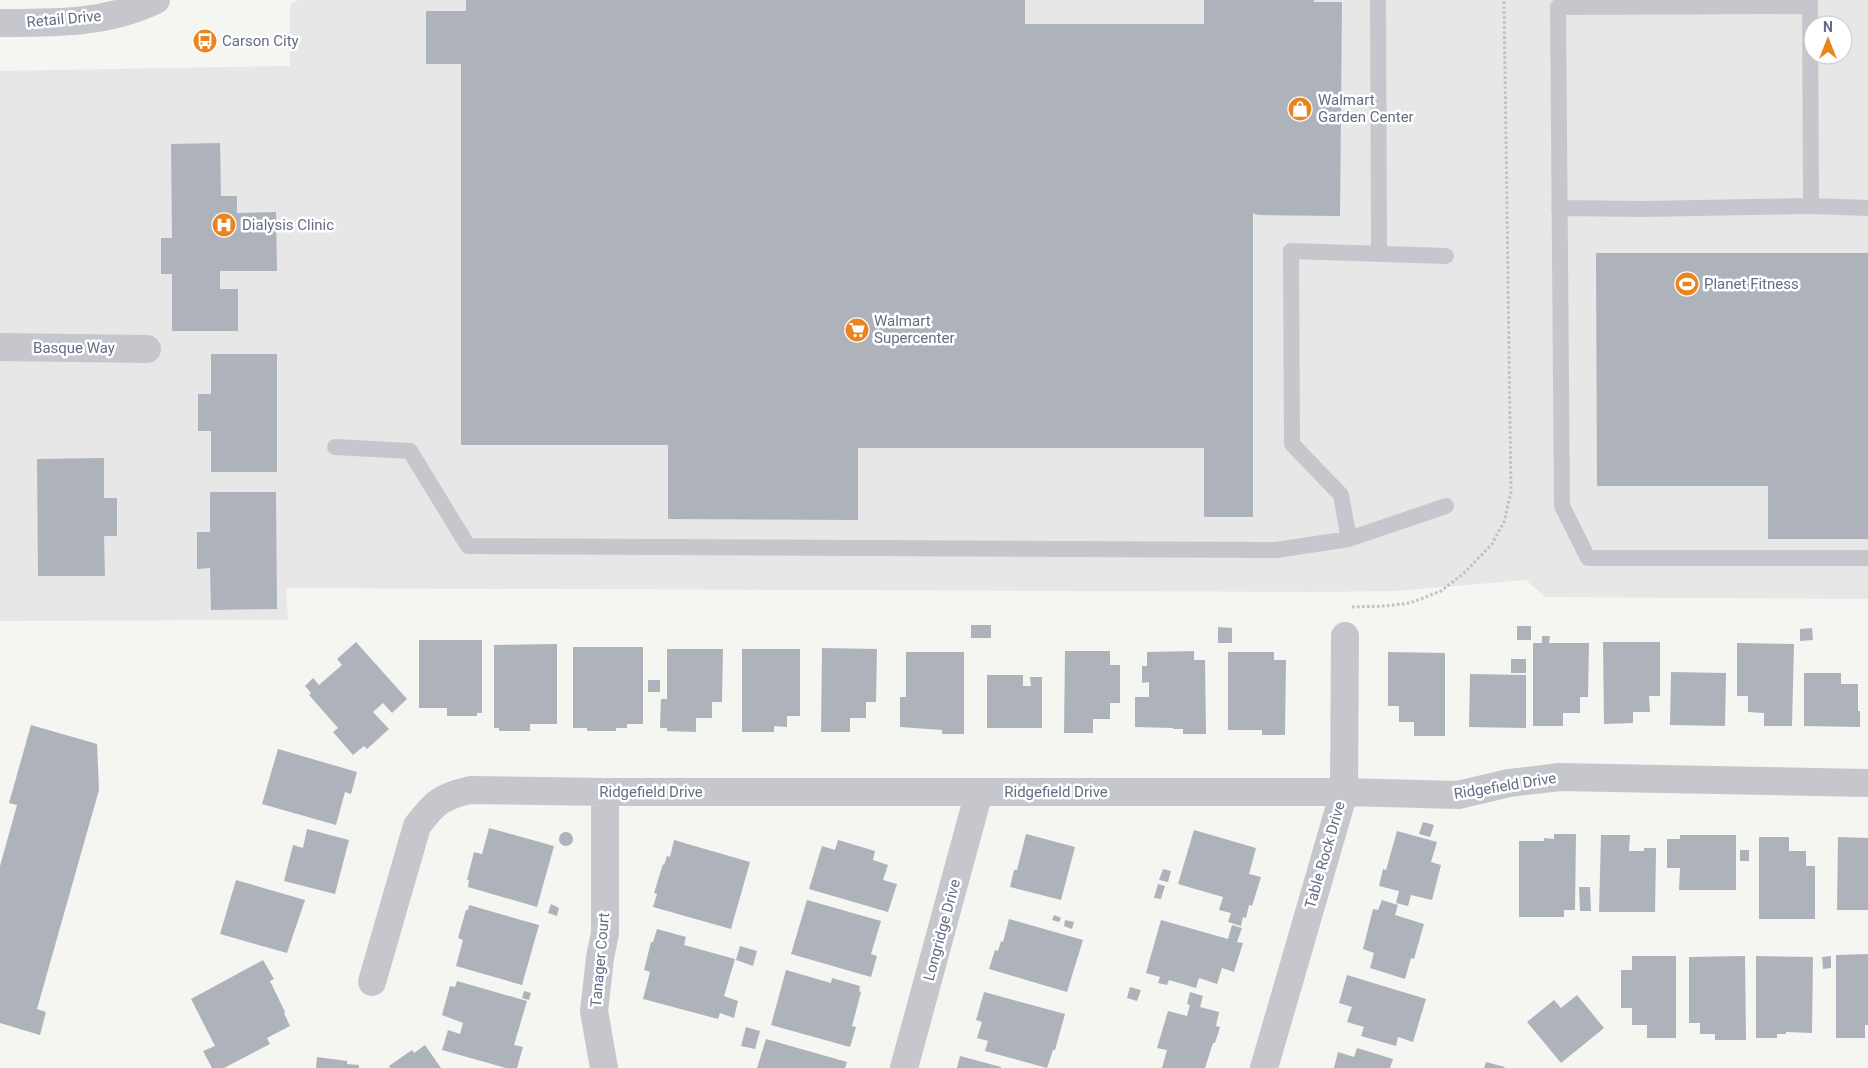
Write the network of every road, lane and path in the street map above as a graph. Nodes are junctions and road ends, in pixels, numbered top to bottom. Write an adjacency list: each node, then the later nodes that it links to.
1 (156, 0): 5 (street, Retail Drive)
2 (1378, 0): 9 (lane)
3 (1504, 0): 17 (path)
4 (1810, 3): 6 (lane); 7 (lane)
5 (0, 23)
6 (1811, 206): 7 (lane); 8 (lane)
7 (1560, 208): 16 (lane)
8 (1868, 208)
9 (1379, 253): 10 (lane); 15 (lane)
10 (1446, 256)
11 (0, 347): 12 (street, Basque Way)
12 (147, 349)
13 (335, 447): 15 (lane)
14 (1446, 506): 15 (lane)
15 (1349, 538)
16 (1868, 558)
17 (1345, 636): 21 (street, Table Rock Drive)
18 (1868, 783): 21 (street, Ridgefield Drive)
19 (604, 792): 20 (street, Ridgefield Drive); 22 (street, Ridgefield Drive); 23 (street, Tanager Court)
20 (979, 792): 21 (street, Ridgefield Drive); 24 (street, Longridge Drive)
21 (1344, 792): 25 (street, Table Rock Drive)
22 (372, 982)
23 (604, 1068)
24 (904, 1068)
25 (1264, 1068)

